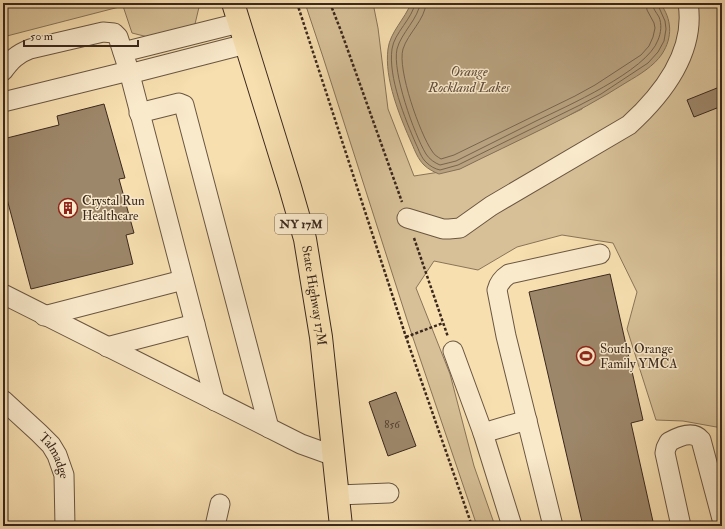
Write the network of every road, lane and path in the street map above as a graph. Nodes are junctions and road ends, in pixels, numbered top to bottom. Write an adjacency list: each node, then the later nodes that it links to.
1 (297, 3): 18 (path)
2 (330, 3): 11 (path)
3 (688, 3): 11 (street)
4 (236, 13): 5 (main road, State Highway 17M / NY 17M); 6 (street)
5 (246, 44): 8 (street); 26 (main road, State Highway 17M / NY 17M)
6 (123, 52): 7 (street); 8 (street)
7 (3, 71)
8 (129, 73): 9 (street); 10 (street)
9 (3, 102)
10 (139, 113): 13 (street); 24 (street)
11 (407, 218): 16 (path)
12 (600, 254): 23 (street)
13 (183, 280): 15 (street); 17 (street)
14 (3, 294): 15 (street)
15 (44, 316): 19 (street)
16 (443, 323): 18 (path); 20 (path)
17 (195, 324): 19 (street); 21 (street)
18 (406, 337): 34 (path)
19 (107, 347): 21 (street)
20 (453, 350): 25 (street)
21 (215, 401): 24 (street)
22 (5, 402): 31 (street, Talmadge)
23 (527, 420): 25 (street); 36 (street)
24 (268, 428): 26 (street)
25 (483, 433): 35 (street)
26 (334, 454): 28 (main road, State Highway 17M / NY 17M)
27 (389, 493): 28 (street)
28 (338, 495): 33 (main road, State Highway 17M / NY 17M)
29 (220, 504): 32 (street)
30 (722, 519): 37 (street)
31 (65, 526)
32 (216, 526)
33 (341, 526)
34 (472, 526)
35 (512, 526)
36 (553, 526)
37 (681, 526)

